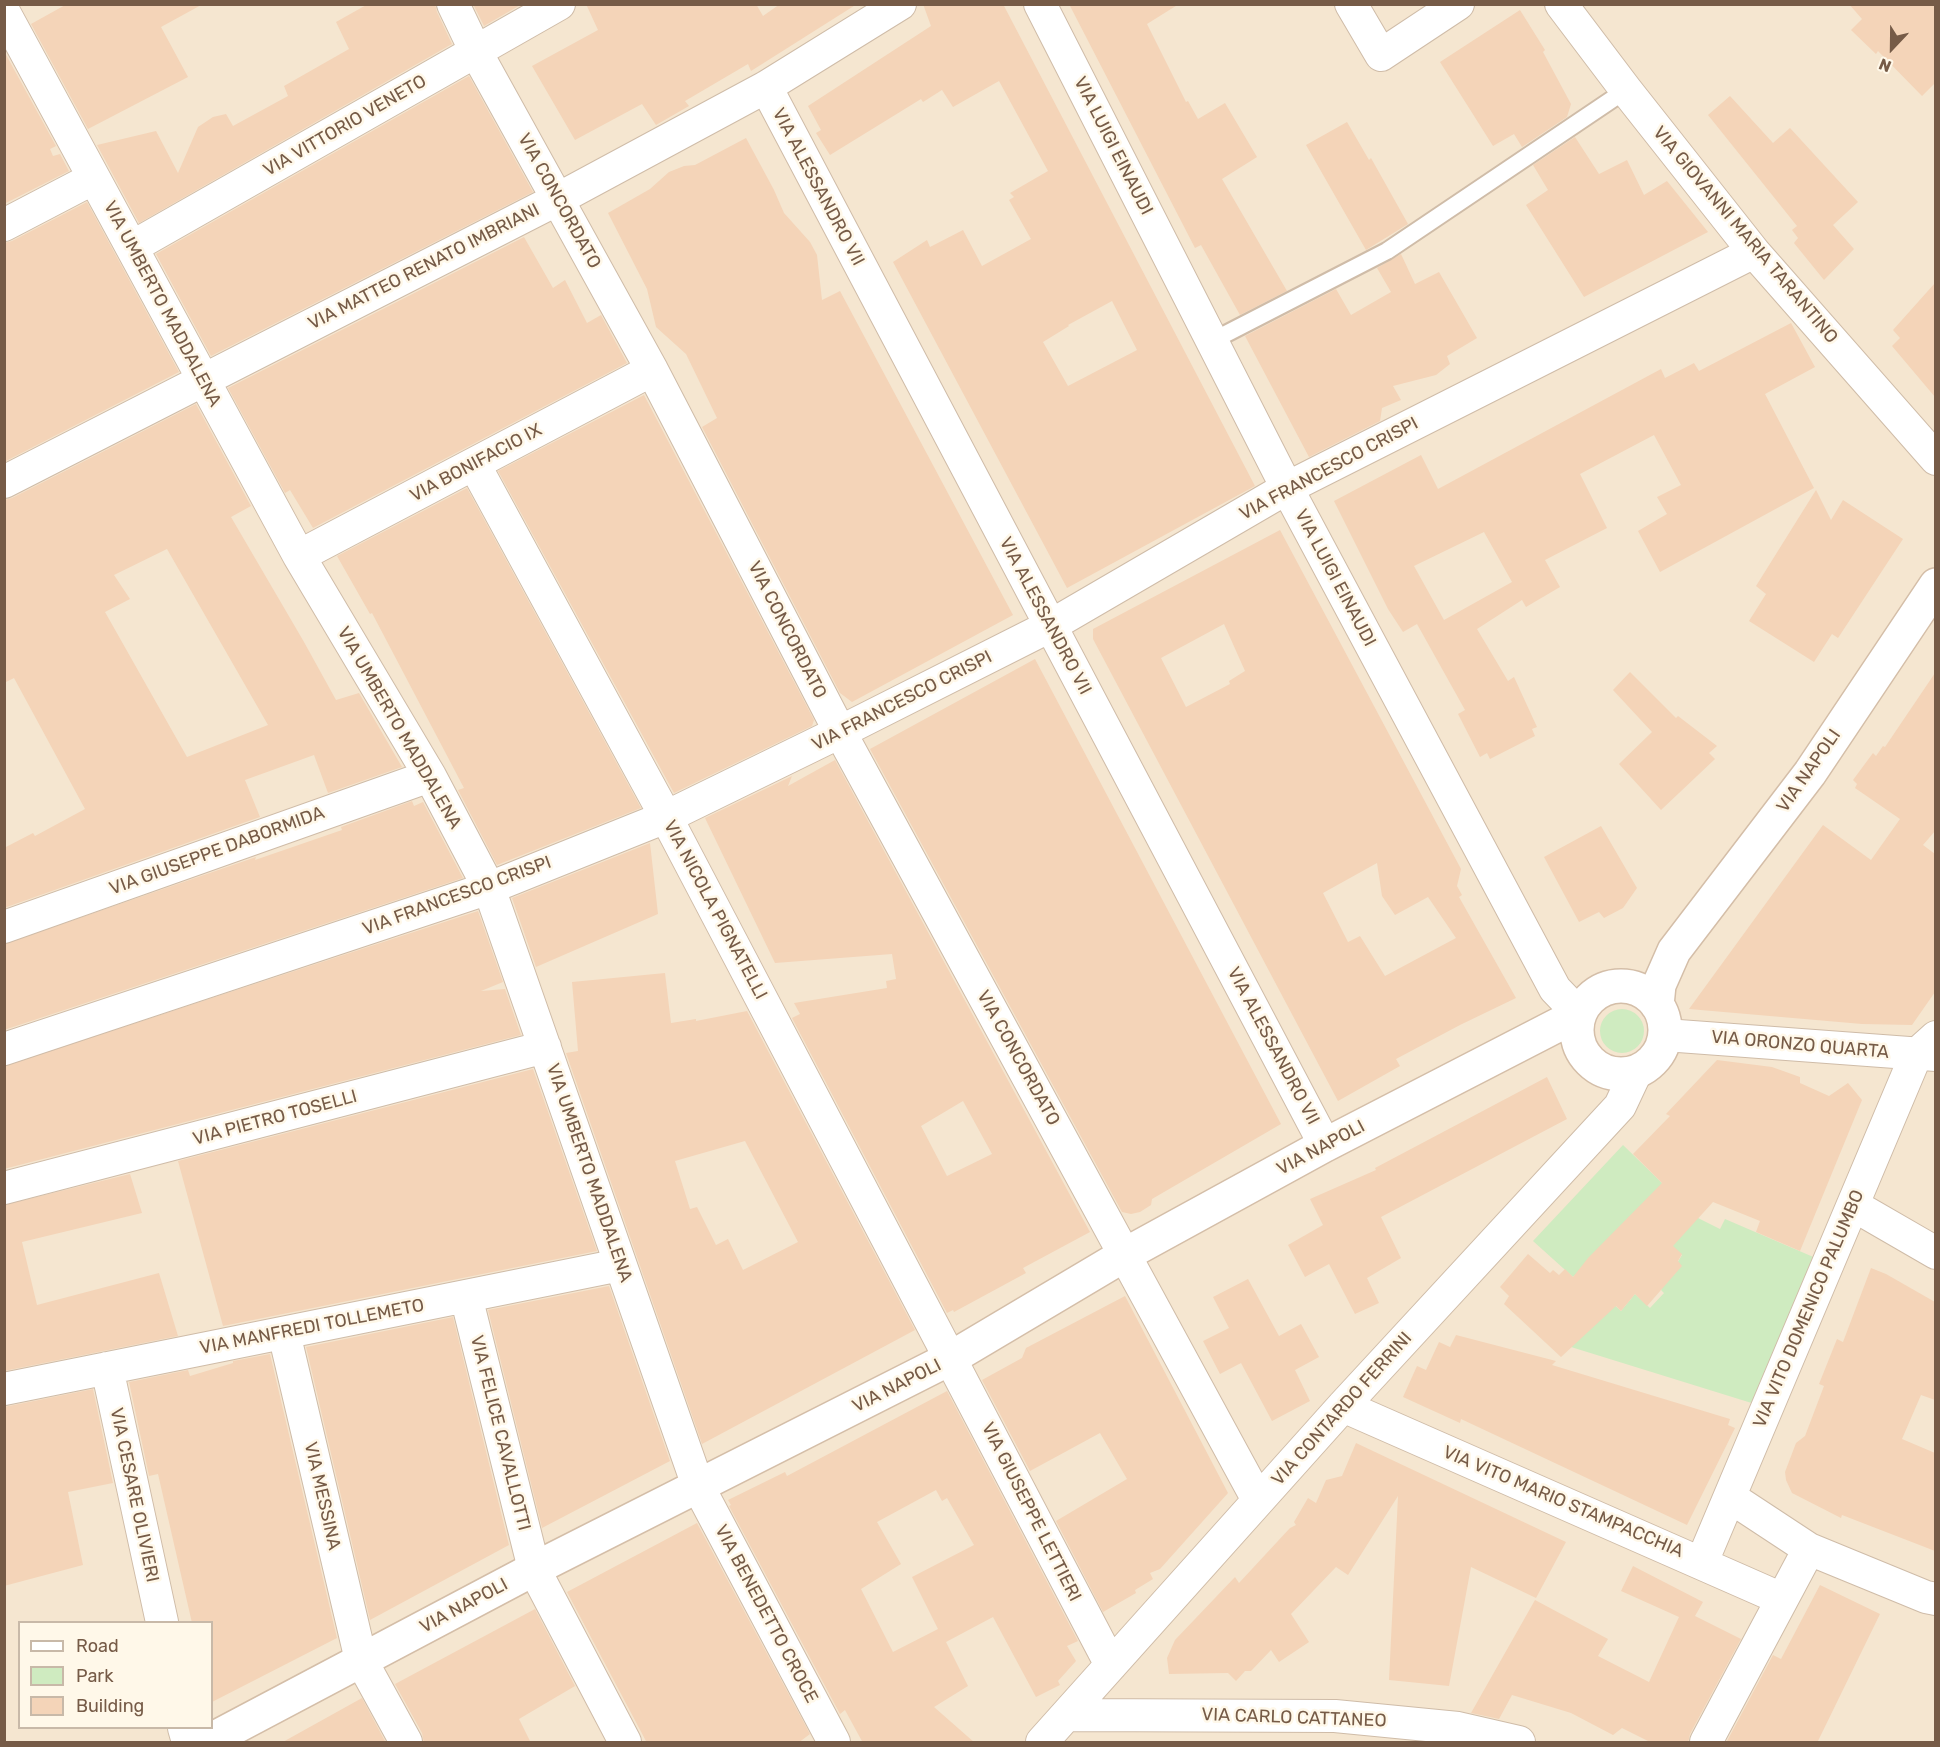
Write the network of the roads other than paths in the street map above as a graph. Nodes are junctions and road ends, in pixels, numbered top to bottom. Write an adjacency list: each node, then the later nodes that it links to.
1 (10, 4): 9 (street)
2 (453, 4): 10 (street, VIA CONCORDATO)
3 (559, 4): 10 (street, VIA VITTORIO VENETO)
4 (900, 4): 11 (street, VIA MATTEO RENATO IMBRIANI)
5 (1041, 4): 18 (street, VIA LUIGI EINAUDI)
6 (1351, 4): 7 (street)
7 (1458, 4)
8 (1562, 4): 12 (street, VIA GIOVANNI MARIA TARANTINO)
9 (4, 10): 13 (street, VIA UMBERTO MADDALENA)
10 (476, 52): 14 (street, VIA CONCORDATO); 16 (street, VIA VITTORIO VENETO)
11 (766, 87): 14 (street, VIA MATTEO RENATO IMBRIANI); 27 (street, VIA ALESSANDRO VII)
12 (1626, 90): 17 (street, VIA GIOVANNI MARIA TARANTINO); 18 (lane)
13 (94, 178): 15 (street); 16 (street, VIA UMBERTO MADDALENA)
14 (558, 199): 19 (street, VIA CONCORDATO); 20 (street, VIA MATTEO RENATO IMBRIANI)
15 (4, 225)
16 (132, 247): 20 (street, VIA UMBERTO MADDALENA)
17 (1754, 252): 21 (street, VIA GIOVANNI MARIA TARANTINO); 24 (street, VIA FRANCESCO CRISPI)
18 (1212, 341): 24 (street, VIA LUIGI EINAUDI)
19 (652, 370): 22 (street, VIA BONIFACIO IX); 28 (street, VIA CONCORDATO)
20 (203, 380): 23 (street, VIA MATTEO RENATO IMBRIANI); 25 (street, VIA UMBERTO MADDALENA)
21 (1935, 459)
22 (474, 464): 25 (street, VIA BONIFACIO IX); 30 (street, VIA NICOLA PIGNATELLI)
23 (4, 482)
24 (1287, 488): 27 (street, VIA FRANCESCO CRISPI); 35 (street, VIA LUIGI EINAUDI)
25 (299, 556): 29 (street, VIA UMBERTO MADDALENA)
26 (1935, 585): 33 (main road, VIA NAPOLI)
27 (1050, 626): 28 (street, VIA FRANCESCO CRISPI); 41 (street, VIA ALESSANDRO VII)
28 (840, 732): 30 (street, VIA FRANCESCO CRISPI); 45 (street, VIA CONCORDATO)
29 (430, 776): 31 (street, VIA UMBERTO MADDALENA); 32 (street, VIA GIUSEPPE DABORMIDA)
30 (666, 817): 31 (street, VIA FRANCESCO CRISPI); 49 (street, VIA NICOLA PIGNATELLI)
31 (489, 888): 37 (street, VIA UMBERTO MADDALENA); 38 (street, VIA FRANCESCO CRISPI)
32 (4, 927)
33 (1674, 951): 34 (main road, VIA NAPOLI); 36 (main road, VIA NAPOLI)
34 (1618, 986): 35 (main road); 36 (main road)
35 (1579, 1014): 40 (main road); 41 (main road, VIA NAPOLI)
36 (1661, 1020): 39 (street, VIA ORONZO QUARTA); 40 (main road)
37 (545, 1047): 42 (street, VIA PIETRO TOSELLI); 46 (street, VIA UMBERTO MADDALENA)
38 (4, 1049)
39 (1929, 1049): 43 (street, VIA VITO DOMENICO PALUMBO)
40 (1636, 1072): 52 (street, VIA CONTARDO FERRINI)
41 (1325, 1145): 45 (main road, VIA NAPOLI)
42 (4, 1188)
43 (1853, 1205): 44 (street); 54 (street, VIA VITO DOMENICO PALUMBO)
44 (1935, 1253)
45 (1126, 1254): 49 (main road, VIA NAPOLI); 55 (street, VIA CONCORDATO)
46 (620, 1265): 47 (street, VIA MANFREDI TOLLEMETO); 53 (street, VIA UMBERTO MADDALENA)
47 (466, 1296): 48 (street, VIA MANFREDI TOLLEMETO); 58 (street, VIA FELICE CAVALLOTTI)
48 (284, 1333): 50 (street, VIA MANFREDI TOLLEMETO); 62 (street, VIA MESSINA)
49 (951, 1358): 53 (main road, VIA NAPOLI); 63 (street, VIA GIUSEPPE LETTIERI)
50 (107, 1368): 51 (street, VIA MANFREDI TOLLEMETO); 61 (street, VIA CESARE OLIVIERI)
51 (4, 1389)
52 (1343, 1406): 55 (street, VIA CONTARDO FERRINI); 57 (street, VIA VITO MARIO STAMPACCHIA)
53 (698, 1486): 58 (main road, VIA NAPOLI); 68 (street, VIA BENEDETTO CROCE)
54 (1730, 1497): 56 (street); 57 (street, VIA VITO DOMENICO PALUMBO)
55 (1258, 1500): 63 (street, VIA CONTARDO FERRINI)
56 (1809, 1549): 59 (street); 60 (street)
57 (1702, 1562): 59 (street, VIA VITO MARIO STAMPACCHIA)
58 (534, 1569): 62 (main road, VIA NAPOLI); 67 (street, VIA FELICE CAVALLOTTI)
59 (1782, 1599): 71 (street)
60 (1935, 1599)
61 (162, 1621)
62 (361, 1660): 65 (main road, VIA NAPOLI); 66 (street, VIA MESSINA)
63 (1111, 1665): 64 (street, VIA CONTARDO FERRINI)
64 (1067, 1715): 69 (street, VIA CONTARDO FERRINI); 70 (street, VIA CARLO CATTANEO)
65 (207, 1743)
66 (406, 1743)
67 (625, 1743)
68 (834, 1743)
69 (1042, 1743)
70 (1519, 1743)
71 (1706, 1743)

